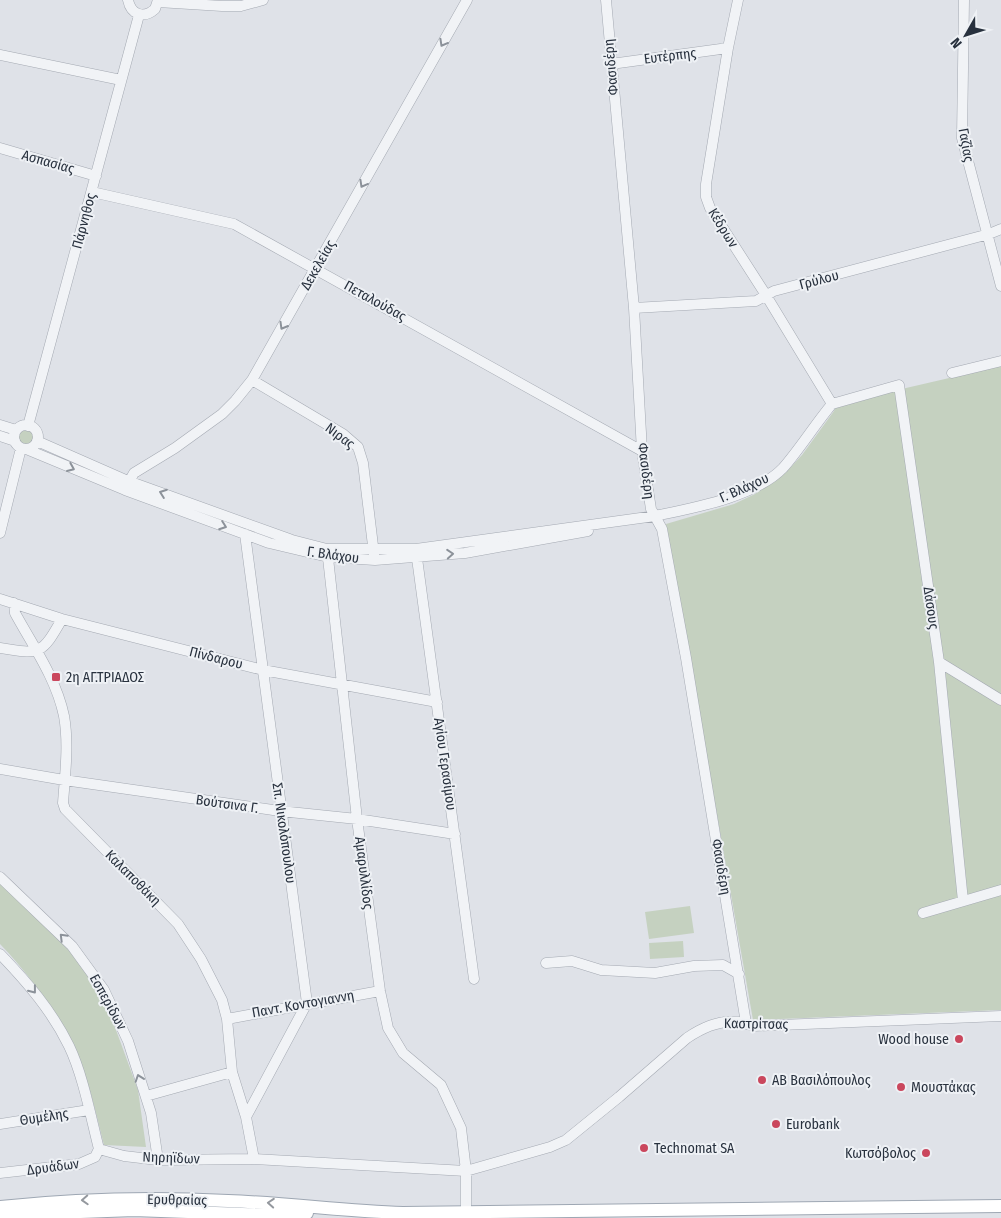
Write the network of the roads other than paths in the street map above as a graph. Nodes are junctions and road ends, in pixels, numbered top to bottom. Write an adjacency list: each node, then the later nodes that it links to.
1 (128, 0): 8 (street)
2 (263, 0): 7 (street)
3 (466, 0): 18 (street, Δεκελείας, one-way to 18)
4 (606, 0): 11 (street, Φασιδέρη)
5 (738, 0): 9 (street, Κέδρων)
6 (964, 0): 17 (street, Γαζίας)
7 (158, 1): 8 (street)
8 (139, 15): 12 (street, Πάρνηθος)
9 (728, 48): 11 (street, Ευτέρπης); 20 (street, Κέδρων)
10 (0, 54): 12 (street)
11 (611, 64): 21 (street, Φασιδέρη)
12 (121, 80): 14 (street, Πάρνηθος)
13 (0, 148): 14 (street, Ασπασίας)
14 (96, 176): 15 (street, Πάρνηθος)
15 (92, 192): 18 (street, Πεταλούδας); 27 (street, Πάρνηθος)
16 (1001, 229): 17 (street, Γρύλου)
17 (988, 234): 19 (street, Γαζίας); 20 (street, Γρύλου)
18 (316, 268): 24 (street, Δεκελείας, one-way to 24); 32 (street, Πεταλούδας)
19 (1001, 286)
20 (766, 295): 21 (street, Γρύλου); 25 (street, Κέδρων)
21 (634, 308): 32 (street, Φασιδέρη)
22 (1001, 361): 23 (street)
23 (952, 372)
24 (252, 380): 33 (street, Δεκελείας); 39 (street, Νιρας)
25 (832, 404): 34 (street, Γ. Βλάχου); 45 (street, Δάσους)
26 (0, 425): 28 (street)
27 (28, 426): 28 (street); 30 (street)
28 (16, 430): 31 (street)
29 (0, 436): 31 (street, Γ. Βλάχου)
30 (37, 441): 31 (street); 33 (street, Γ. Βλάχου)
31 (21, 446): 33 (street, Γ. Βλάχου, one-way to 33); 35 (street)
32 (642, 451): 34 (street, Φασιδέρη)
33 (127, 486): 36 (street, Γ. Βλάχου, one-way to 36); 37 (street, Γ. Βλάχου, one-way to 33)
34 (655, 516): 38 (street, Γ. Βλάχου); 61 (street, Φασιδέρη)
35 (0, 533)
36 (245, 534): 37 (street, Γ. Βλάχου); 46 (street, Σπ. Νικολόπουλου)
37 (328, 553): 39 (street, Γ. Βλάχου); 47 (street, Αμαρυλλίδος)
38 (416, 553): 39 (street, Γ. Βλάχου); 49 (street, Αγίου Γερασίμου)
39 (374, 555)
40 (0, 599): 41 (street, Πίνδαρου)
41 (14, 603): 42 (street, Πίνδαρου); 44 (street, Καλαποθάκη)
42 (62, 619): 44 (street); 46 (street, Πίνδαρου)
43 (0, 648): 44 (street)
44 (37, 650): 51 (street, Καλαποθάκη)
45 (939, 662): 48 (street); 57 (street, Δάσους)
46 (262, 670): 47 (street, Πίνδαρου); 52 (street, Σπ. Νικολόπουλου)
47 (341, 684): 49 (street, Πίνδαρου); 53 (street, Αμαρυλλίδος)
48 (1001, 700)
49 (436, 702): 54 (street, Αγίου Γερασίμου)
50 (0, 769): 51 (street, Βούτσινα Γ.)
51 (64, 780): 52 (street, Βούτσινα Γ.); 66 (street, Καλαποθάκη)
52 (280, 811): 53 (street, Βούτσινα Γ.); 64 (street, Σπ. Νικολόπουλου)
53 (357, 819): 54 (street, Βούτσινα Γ.); 63 (street, Αμαρυλλίδος)
54 (455, 834): 62 (street, Αγίου Γερασίμου)
55 (0, 877): 69 (street, Εσπερίδων, one-way to 55)
56 (1001, 890): 57 (street)
57 (963, 901): 58 (street)
58 (923, 913)
59 (0, 954): 70 (street, one-way to 70)
60 (546, 963): 61 (street)
61 (739, 974): 67 (street, Φασιδέρη)
62 (474, 979)
63 (380, 991): 64 (street, Παντ. Κοντογιαννη); 76 (street, Αμαρυλλίδος)
64 (307, 1003): 66 (street, Παντ. Κοντογιαννη); 71 (street)
65 (1001, 1016): 67 (street, Καστρίτσας)
66 (227, 1019): 68 (street, Καλαποθάκη)
67 (746, 1023): 76 (street, Καστρίτσας)
68 (232, 1072): 69 (street); 71 (street, Καλαποθάκη)
69 (146, 1096): 75 (street, Εσπερίδων)
70 (89, 1110): 72 (street, Θυμέλης); 73 (street)
71 (246, 1117): 74 (street, Καλαποθάκη)
72 (0, 1124)
73 (99, 1149): 75 (street, Νηρηϊδων); 77 (street, Δρυάδων)
74 (254, 1159): 75 (street, Νηρηϊδων); 76 (street, Νηρηϊδων)
75 (158, 1160)
76 (466, 1171): 82 (street, Αμαρυλλίδος)
77 (0, 1173)
78 (1001, 1206): 82 (main road, Ερυθραίας)
79 (0, 1207): 80 (main road, Ερυθραίας, one-way to 79)
80 (134, 1209): 81 (main road, Ερυθραίας); 83 (main road, Ερυθραίας)
81 (150, 1209): 82 (main road, Ερυθραίας)
82 (466, 1212)
83 (0, 1215)

